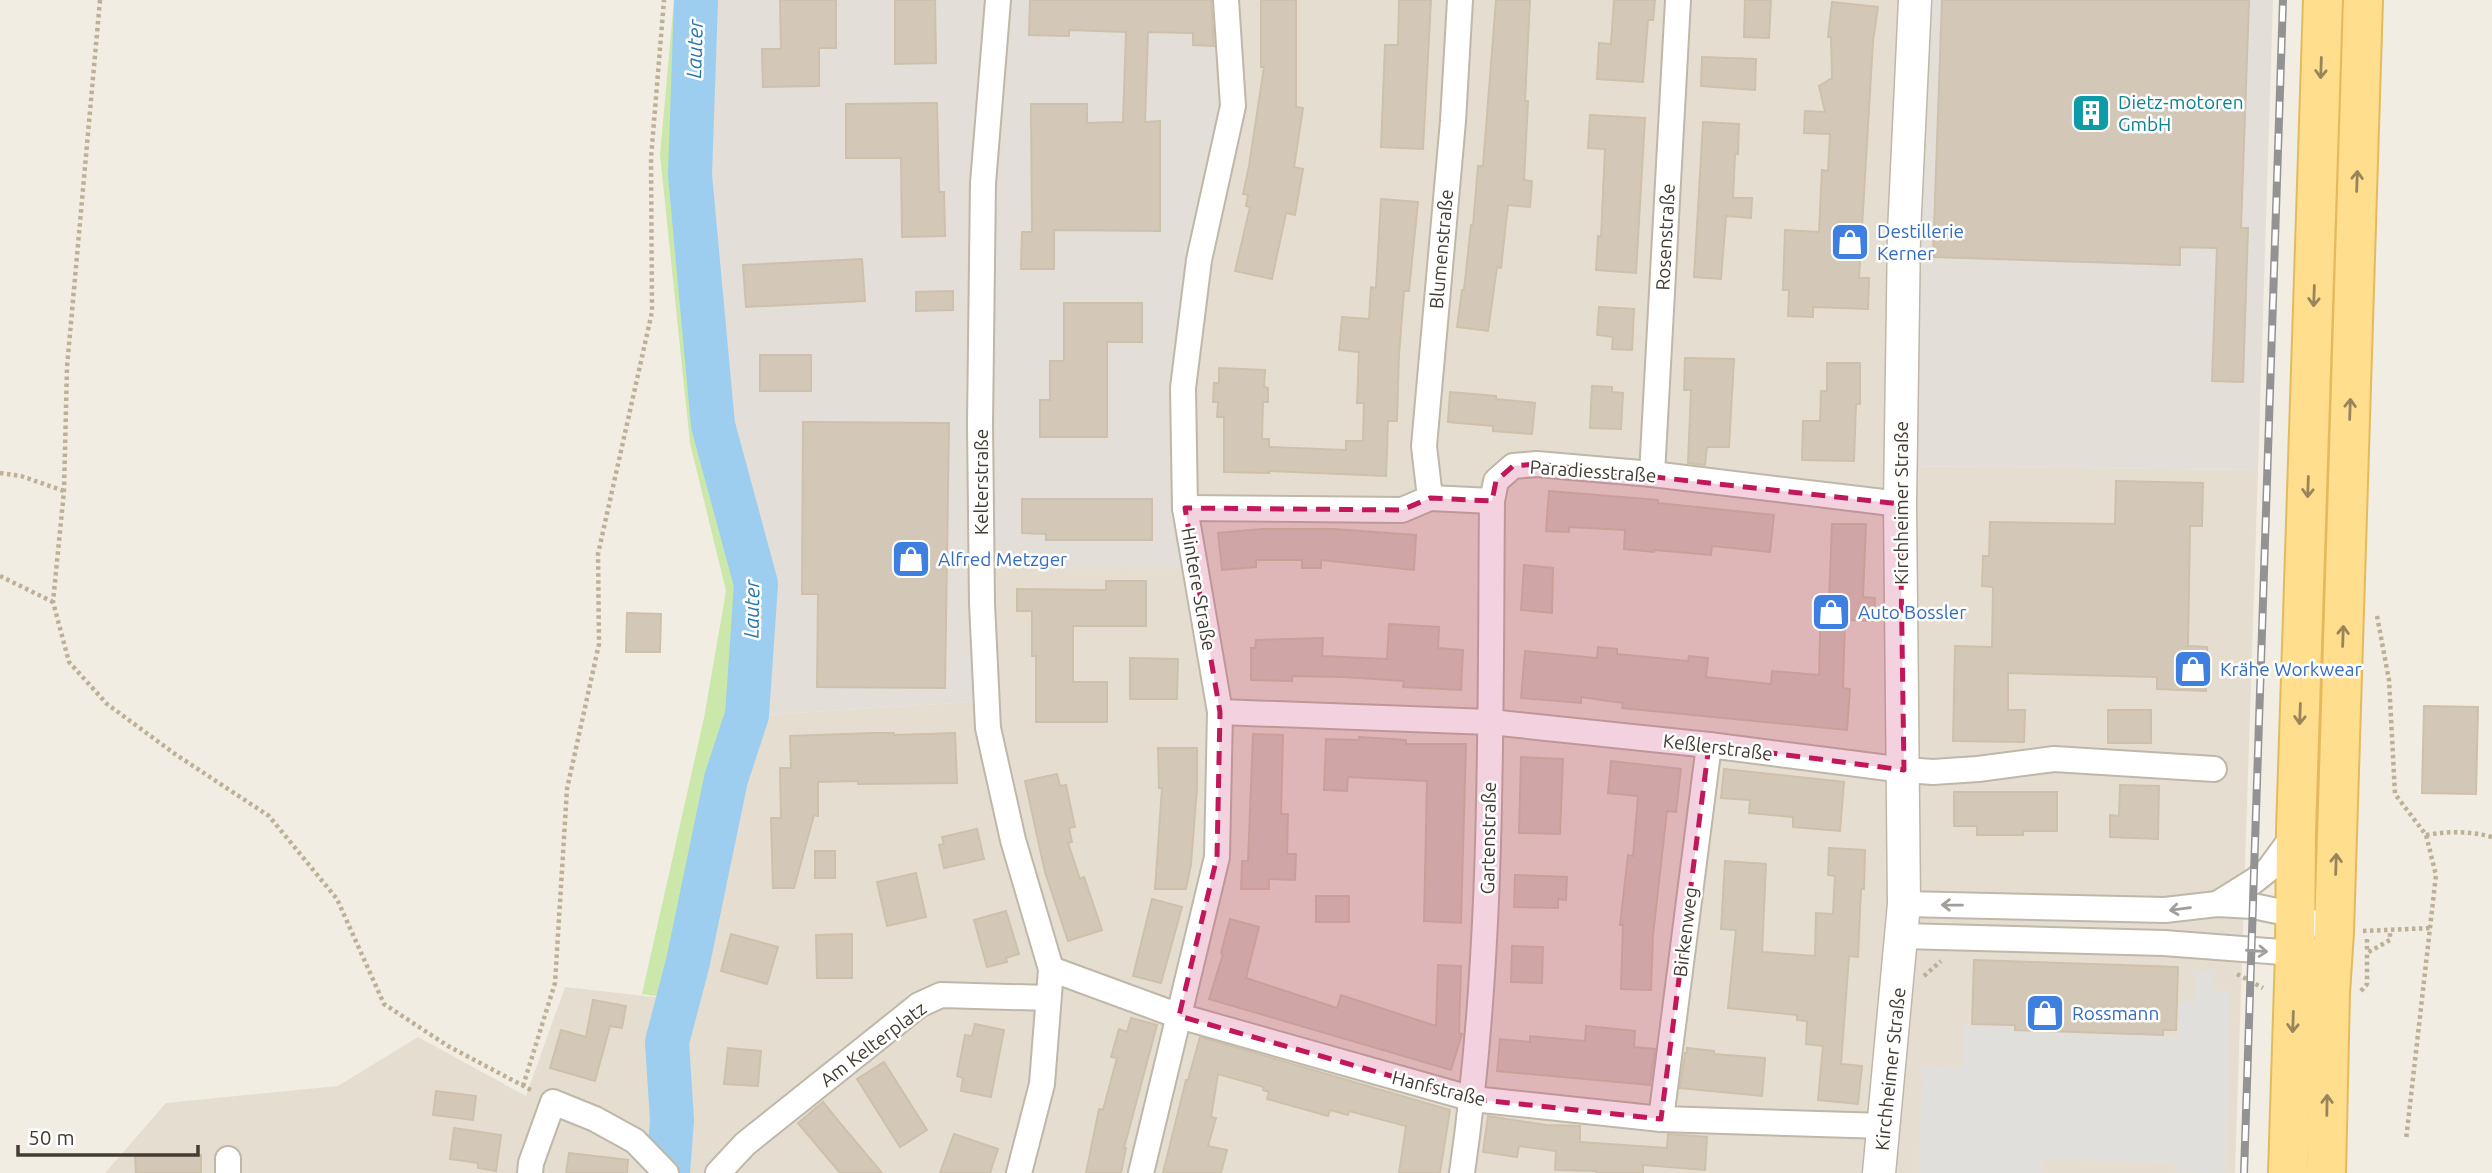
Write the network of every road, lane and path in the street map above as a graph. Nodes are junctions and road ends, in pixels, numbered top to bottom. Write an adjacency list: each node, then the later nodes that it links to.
1 (100, 0): 12 (path)
2 (664, 0): 42 (path)
3 (998, 0): 36 (street, Kelterstraße)
4 (1226, 0): 16 (street, Hintere Straße)
5 (1460, 0): 13 (street, Blumenstraße)
6 (1678, 0): 11 (street, Rosenstraße)
7 (1915, 0): 15 (street, Kirchheimer Straße)
8 (2323, 0): 25 (main road, one-way to 25)
9 (2363, 0): 32 (main road, one-way to 9)
10 (0, 473): 12 (path)
11 (1652, 474): 14 (street, Paradiesstraße); 15 (street, Paradiesstraße)
12 (64, 492): 18 (path)
13 (1430, 498): 14 (street); 16 (street)
14 (1492, 501): 21 (street, Gartenstraße)
15 (1899, 503): 24 (street, Kirchheimer Straße)
16 (1185, 508): 20 (street, Hintere Straße)
17 (0, 576): 18 (path)
18 (53, 602): 42 (path)
19 (2375, 606): 26 (path)
20 (1220, 712): 21 (street, Keßlerstraße); 41 (street, Hintere Straße)
21 (1490, 722): 22 (street, Keßlerstraße); 43 (street, Gartenstraße)
22 (1709, 745): 24 (street, Keßlerstraße); 45 (street, Birkenweg)
23 (2214, 768): 24 (street, Keßlerstraße)
24 (1904, 770): 28 (street, Kirchheimer Straße)
25 (2296, 831): 29 (street); 30 (main road)
26 (2426, 835): 27 (path); 31 (path)
27 (2492, 836)
28 (1904, 904): 29 (street, one-way to 28); 33 (street, Kirchheimer Straße)
29 (2217, 904): 30 (street)
30 (2296, 915): 32 (street); 34 (main road)
31 (2431, 928): 32 (path); 47 (path)
32 (2334, 932): 34 (street); 56 (main road, one-way to 32)
33 (1902, 936): 34 (street, one-way to 34); 38 (street, Kirchheimer Straße)
34 (2295, 953): 55 (main road, one-way to 55)
35 (1943, 960): 38 (path)
36 (1051, 969): 40 (street, Kelterstraße); 41 (street, Hanfstraße)
37 (2233, 971): 39 (path)
38 (1899, 974): 46 (street, Kirchheimer Straße)
39 (2267, 990)
40 (1048, 998): 50 (street, Am Kelterplatz); 51 (street)
41 (1179, 1016): 43 (street, Hanfstraße); 52 (street, Hintere Straße)
42 (523, 1086): 44 (path)
43 (1473, 1099): 45 (street, Hanfstraße); 53 (street, Gartenstraße)
44 (553, 1102): 48 (street); 49 (street)
45 (1661, 1119): 46 (street, Hanfstraße)
46 (1884, 1126): 54 (street, Kirchheimer Straße)
47 (2406, 1140)
48 (530, 1173)
49 (666, 1173)
50 (718, 1173)
51 (1020, 1173)
52 (1142, 1173)
53 (1462, 1173)
54 (1879, 1173)
55 (2288, 1173)
56 (2326, 1173)

